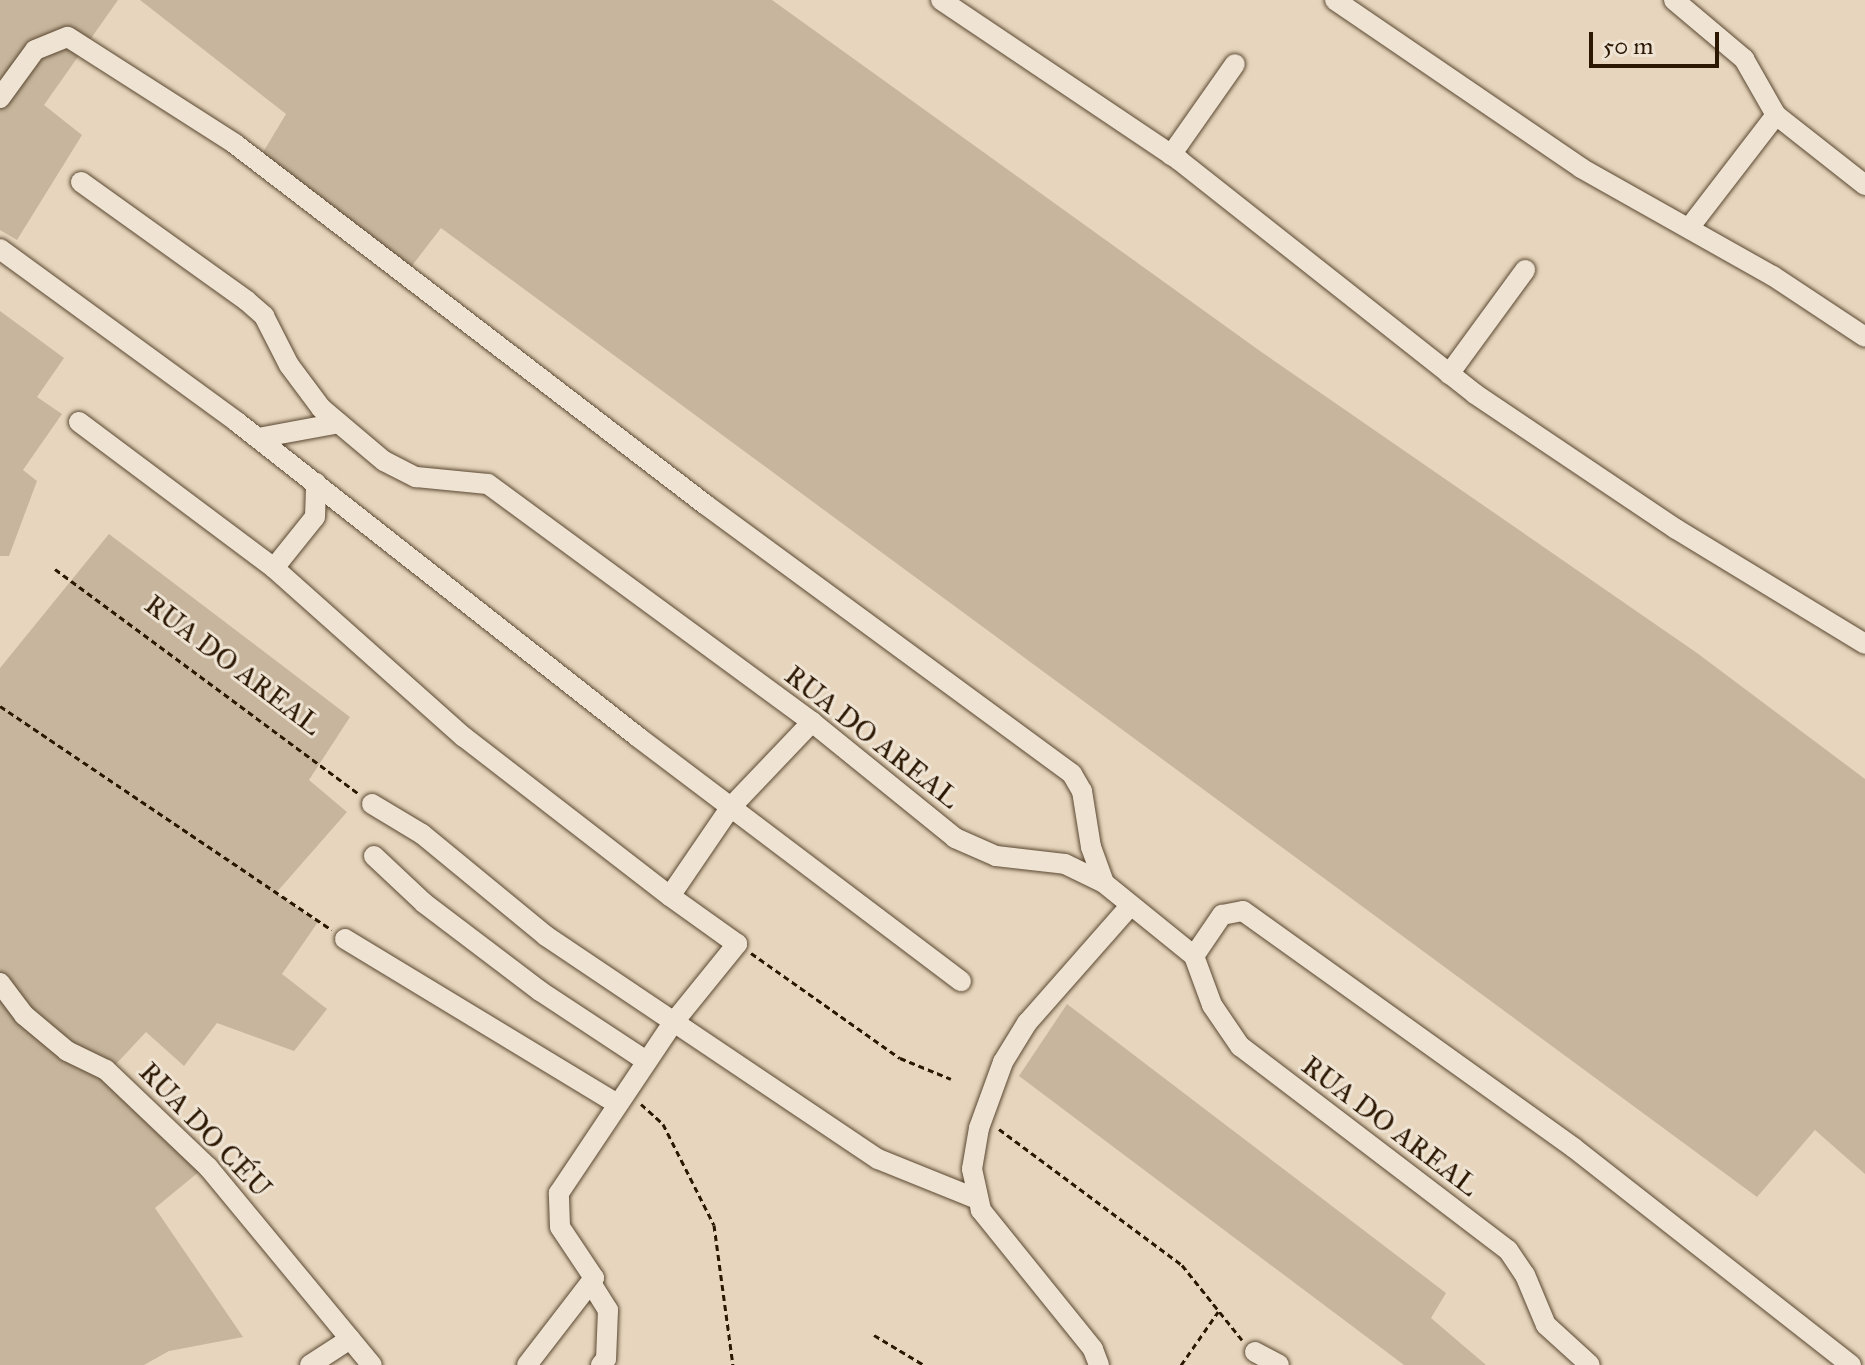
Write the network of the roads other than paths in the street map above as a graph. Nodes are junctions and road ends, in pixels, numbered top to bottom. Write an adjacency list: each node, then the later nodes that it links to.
1 (941, 0): 7 (street)
2 (1335, 0): 10 (street)
3 (1674, 0): 6 (street)
4 (1235, 64): 7 (street)
5 (0, 98): 25 (street)
6 (1776, 115): 9 (street); 10 (street)
7 (1171, 155): 14 (street)
8 (81, 182): 16 (street, RUA DO AREAL)
9 (1865, 185)
10 (1689, 228): 13 (street)
11 (0, 249): 17 (street)
12 (1525, 270): 14 (street)
13 (1865, 337)
14 (1449, 374): 20 (street)
15 (79, 422): 19 (street)
16 (339, 423): 17 (street); 21 (street, RUA DO AREAL)
17 (258, 438): 18 (street)
18 (316, 483): 19 (street); 23 (street)
19 (274, 568): 26 (street)
20 (1865, 644)
21 (812, 722): 23 (street); 25 (street, RUA DO AREAL)
22 (372, 804): 32 (street)
23 (730, 808): 26 (street); 30 (street)
24 (374, 856): 33 (street)
25 (1104, 883): 27 (street, RUA DO AREAL)
26 (670, 896): 32 (street)
27 (1130, 906): 29 (street, RUA DO AREAL); 35 (street)
28 (345, 939): 34 (street)
29 (1194, 956): 45 (street, RUA DO AREAL); 46 (street)
30 (961, 981)
31 (0, 983): 37 (street, RUA DO CÉU)
32 (673, 1023): 33 (street); 35 (street)
33 (646, 1061): 34 (street)
34 (622, 1097): 36 (street)
35 (977, 1199): 43 (street)
36 (590, 1274): 41 (street); 42 (street)
37 (350, 1339): 39 (street); 40 (street, RUA DO CÉU)
38 (1255, 1352): 44 (street)
39 (310, 1365)
40 (372, 1365)
41 (527, 1365)
42 (601, 1365)
43 (1099, 1365)
44 (1279, 1365)
45 (1590, 1365)
46 (1851, 1365)

